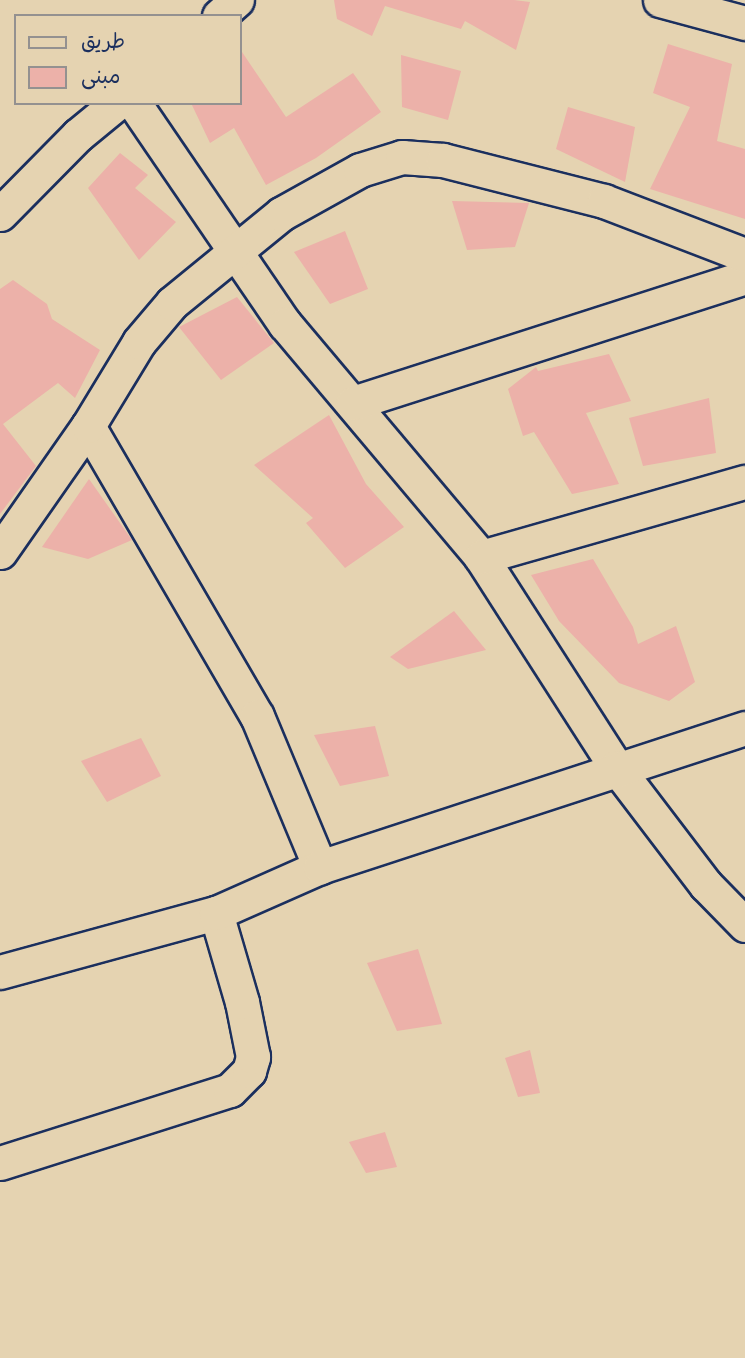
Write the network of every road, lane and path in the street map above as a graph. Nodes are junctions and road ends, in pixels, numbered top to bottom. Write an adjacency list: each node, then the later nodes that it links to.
1 (237, 0): 3 (street)
2 (660, 0): 4 (street)
3 (221, 14)
4 (745, 23)
5 (115, 105): 7 (street)
6 (135, 105): 8 (street)
7 (0, 214)
8 (232, 251): 9 (street); 11 (street); 12 (street)
9 (745, 256)
10 (745, 276): 11 (street)
11 (353, 403): 15 (street)
12 (88, 426): 14 (street); 18 (street)
13 (745, 482): 15 (street)
14 (0, 551)
15 (481, 557): 17 (street)
16 (745, 728): 17 (street)
17 (616, 767): 18 (street); 20 (street)
18 (320, 867): 19 (street)
19 (216, 913): 21 (street); 22 (street)
20 (745, 925)
21 (0, 972)
22 (0, 1163)

